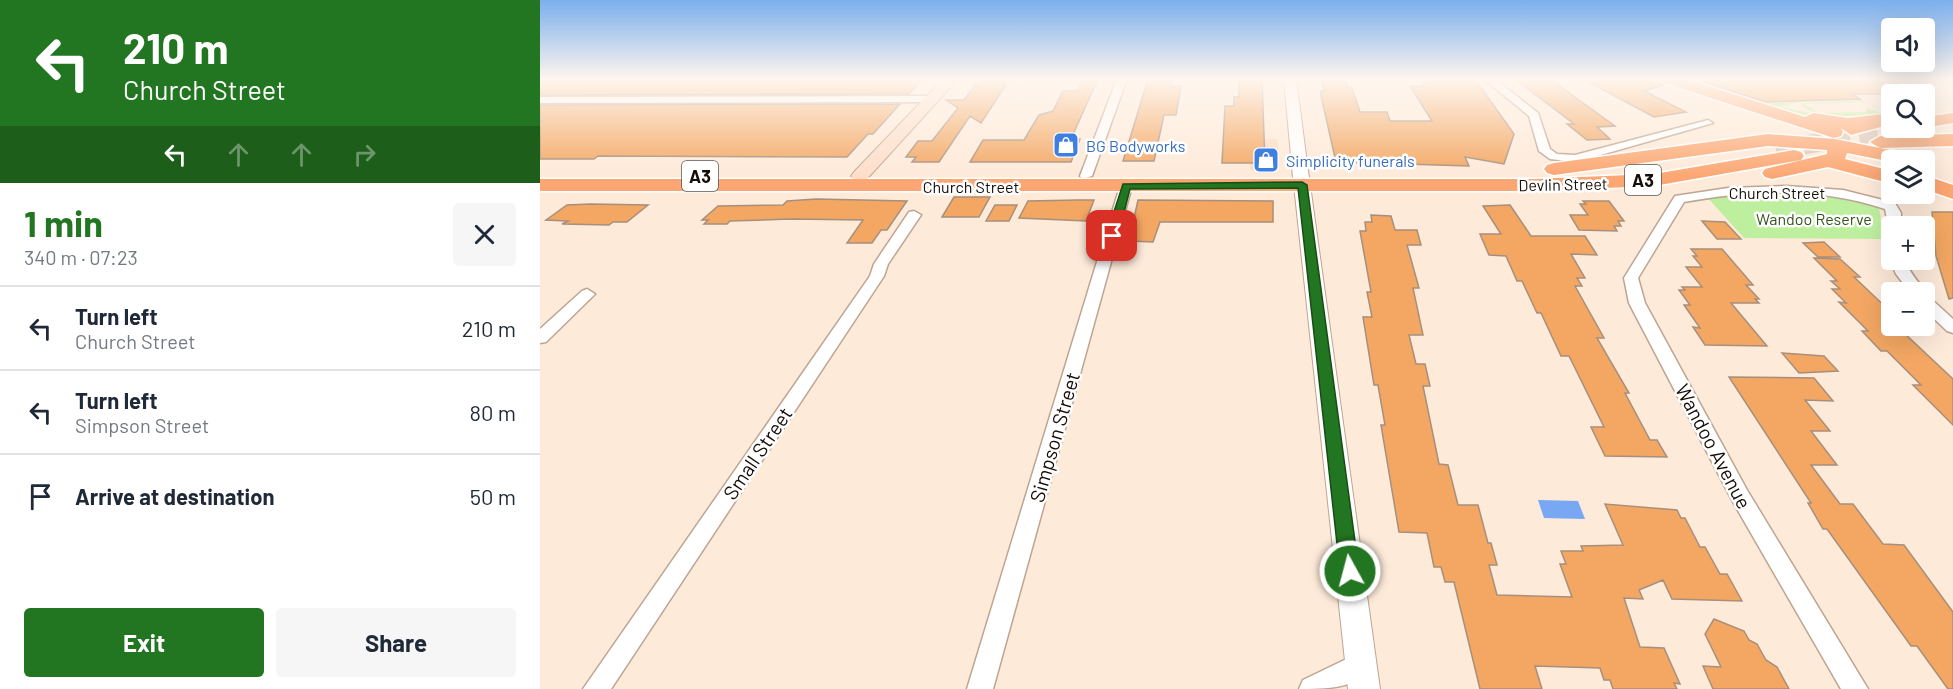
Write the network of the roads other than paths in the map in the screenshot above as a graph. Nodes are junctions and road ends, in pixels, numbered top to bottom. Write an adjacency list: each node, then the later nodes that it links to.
1 (920, 111): 23 (main road)
2 (1110, 111): 22 (street)
3 (1294, 111): 25 (street)
4 (1529, 111): 10 (street, Devlin Street)
5 (1745, 111): 8 (highway)
6 (1748, 111): 8 (highway)
7 (1783, 111): 14 (highway)
8 (1753, 114): 13 (highway); 14 (highway); 14 (highway)
9 (1953, 118): 15 (highway)
10 (1708, 123)
11 (1953, 125): 15 (highway)
12 (1953, 140): 15 (highway)
13 (1728, 144): 14 (highway); 19 (highway)
14 (1831, 144): 15 (highway); 15 (highway); 15 (highway); 16 (highway); 17 (highway); 19 (highway, Devlin Street / A3); 20 (highway); 24 (highway, A3)
15 (1916, 149): 18 (highway); 27 (highway); 30 (highway)
16 (1881, 159)
17 (1881, 164)
18 (1953, 172)
19 (1535, 175): 24 (highway, Devlin Street / A3)
20 (1881, 175)
21 (540, 176): 23 (highway, Church Street / A3)
22 (1086, 176): 23 (highway, Church Street / A3); 25 (highway, Church Street / A3)
23 (855, 181): 26 (highway, Church Street / A3); 28 (highway, Church Street / A3)
24 (1398, 181): 25 (highway, Church Street / A3)
25 (1302, 182): 28 (highway, Church Street / A3); 38 (street)
26 (540, 185)
27 (1953, 185)
28 (1126, 186): 40 (street, Simpson Street)
29 (1935, 191): 30 (highway)
30 (1953, 195)
31 (1679, 199): 33 (street, Church Street); 42 (street, Wandoo Avenue)
32 (914, 215): 39 (street, Small Street)
33 (1894, 216)
34 (587, 294): 37 (street)
35 (1935, 311): 36 (street)
36 (1953, 328)
37 (540, 339)
38 (1363, 677): 41 (street)
39 (596, 689)
40 (980, 689)
41 (1312, 689)
42 (1855, 689)

